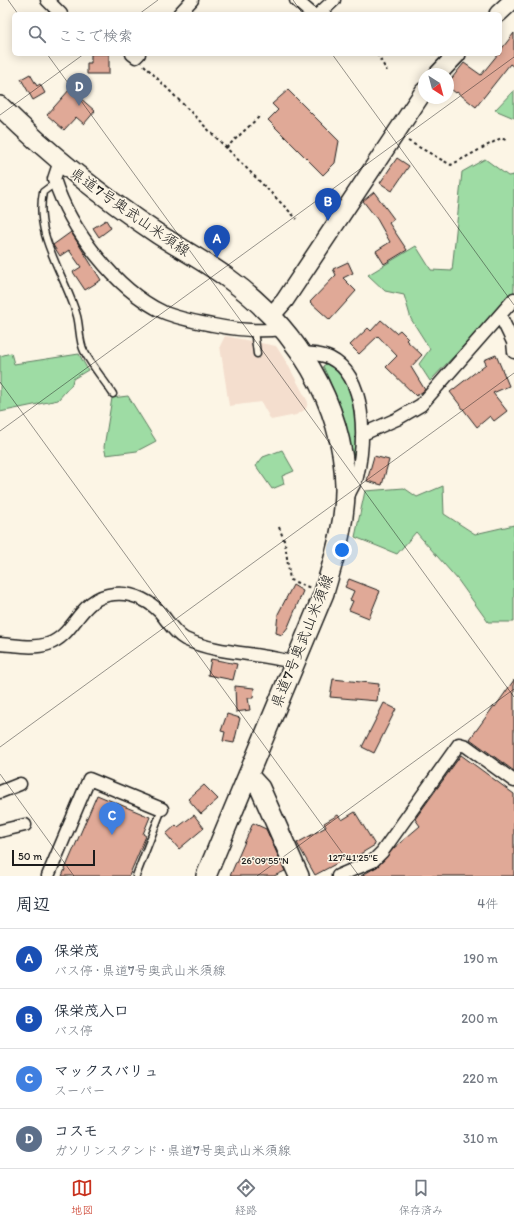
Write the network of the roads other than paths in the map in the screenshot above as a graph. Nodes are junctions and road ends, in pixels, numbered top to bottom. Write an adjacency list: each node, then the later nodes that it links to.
1 (47, 0): 6 (street)
2 (192, 0): 7 (street)
3 (296, 0): 8 (street)
4 (334, 0): 9 (street)
5 (513, 0): 10 (street)
6 (60, 12)
7 (180, 12)
8 (310, 12)
9 (321, 12)
10 (500, 12)
11 (455, 56): 12 (street)
12 (444, 68)
13 (418, 99): 19 (street)
14 (1, 110): 15 (main road, 県道7号奥武山米須線)
15 (60, 161): 16 (street); 19 (main road, 県道7号奥武山米須線)
16 (55, 183): 20 (street); 24 (lane)
17 (514, 299): 18 (street)
18 (500, 315): 21 (street); 25 (street)
19 (277, 323): 20 (street); 22 (main road, 県道7号奥武山米須線)
20 (254, 330): 23 (lane)
21 (514, 352)
22 (303, 353): 25 (street); 26 (main road, 県道7号奥武山米須線)
23 (257, 354)
24 (113, 394)
25 (363, 434): 26 (street)
26 (344, 505): 28 (main road, 県道7号奥武山米須線)
27 (0, 644): 28 (street)
28 (295, 663): 29 (main road, 県道7号奥武山米須線)
29 (248, 775): 38 (main road, 県道7号奥武山米須線); 39 (main road)
30 (514, 781): 40 (street)
31 (20, 784): 32 (street)
32 (0, 792)
33 (162, 809): 36 (street); 37 (lane)
34 (25, 825): 35 (street)
35 (0, 831)
36 (48, 876)
37 (136, 876)
38 (206, 876)
39 (299, 876)
40 (338, 876)

